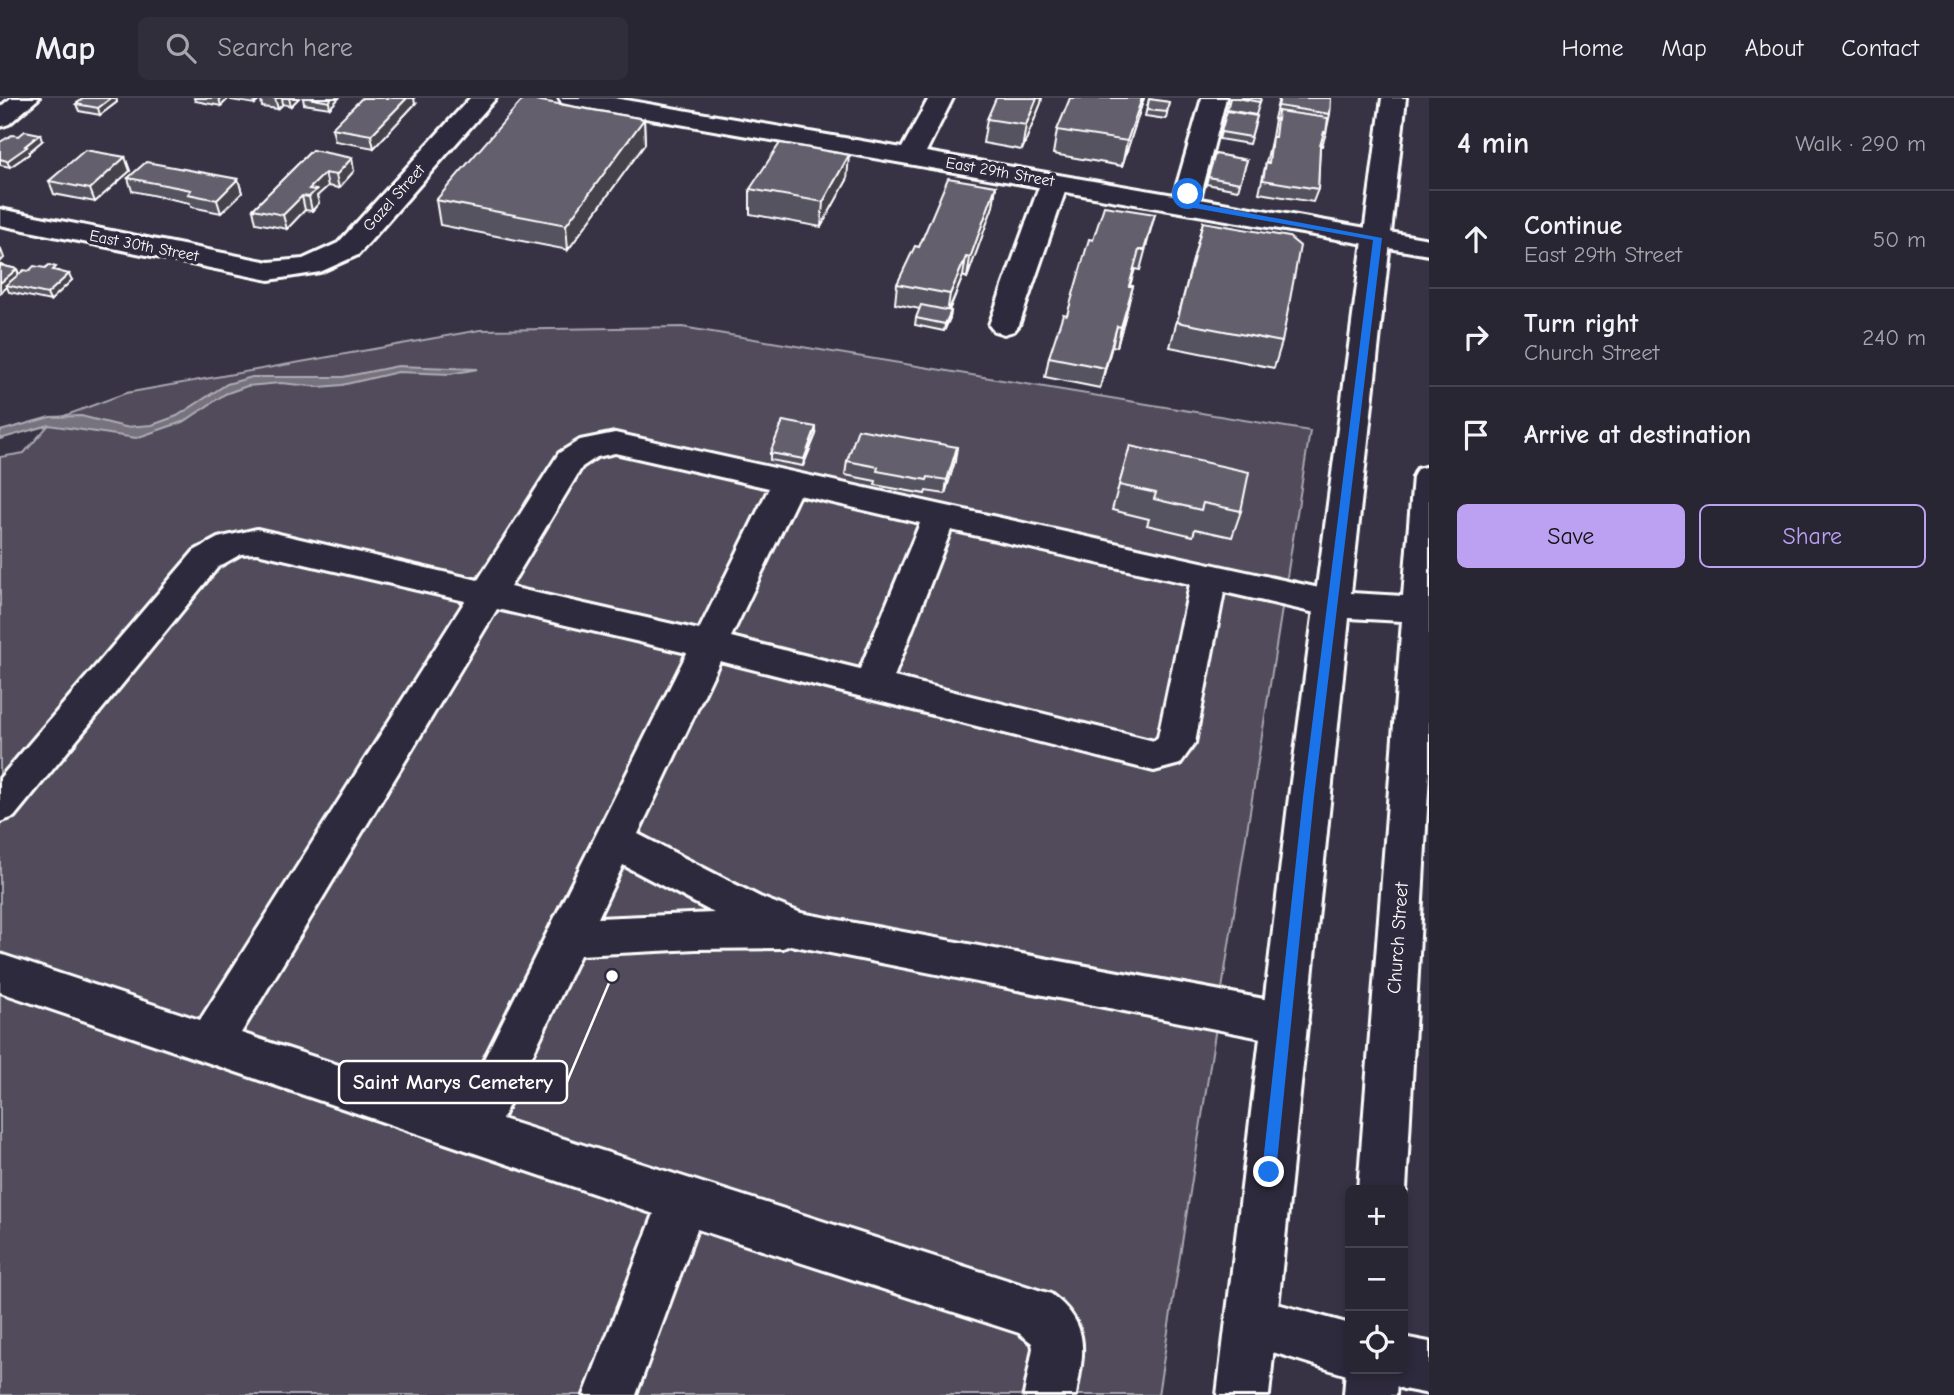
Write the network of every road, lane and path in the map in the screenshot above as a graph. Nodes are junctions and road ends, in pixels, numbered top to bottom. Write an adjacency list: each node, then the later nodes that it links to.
1 (27, 98): 7 (main road)
2 (484, 98): 14 (main road, Gazel Street)
3 (571, 98): 8 (main road, East 29th Street)
4 (941, 98): 8 (main road)
5 (1214, 98): 10 (main road)
6 (1394, 98): 12 (main road)
7 (0, 119)
8 (911, 156): 9 (main road, East 29th Street)
9 (1055, 181): 10 (main road, East 29th Street); 15 (main road)
10 (1185, 204): 12 (main road, East 29th Street)
11 (0, 217): 14 (main road, East 30th Street)
12 (1377, 238): 13 (main road, East 29th Street); 21 (main road)
13 (1429, 247)
14 (288, 271)
15 (1004, 325)
16 (1429, 477): 22 (main road, Church Street)
17 (789, 482): 18 (main road); 20 (main road); 23 (main road)
18 (940, 516): 19 (main road); 24 (main road)
19 (1209, 577): 21 (main road); 24 (main road)
20 (485, 595): 23 (main road); 25 (main road); 31 (main road)
21 (1333, 604): 22 (main road); 30 (main road)
22 (1424, 608): 33 (main road, Church Street)
23 (709, 645): 24 (main road); 26 (main road)
24 (872, 686)
25 (0, 806)
26 (615, 841): 27 (main road); 28 (main road)
27 (798, 930): 28 (main road); 30 (main road)
28 (568, 938): 32 (main road)
29 (0, 973): 31 (main road)
30 (1286, 1023): 35 (main road)
31 (210, 1044): 32 (main road)
32 (472, 1132): 34 (main road)
33 (1382, 1185)
34 (683, 1201): 40 (main road); 41 (main road)
35 (1252, 1322): 36 (main road); 42 (main road)
36 (1345, 1349)
37 (1408, 1364): 38 (main road)
38 (1429, 1368)
39 (1372, 1374): 43 (main road)
40 (610, 1395)
41 (1049, 1395)
42 (1243, 1395)
43 (1370, 1395)

